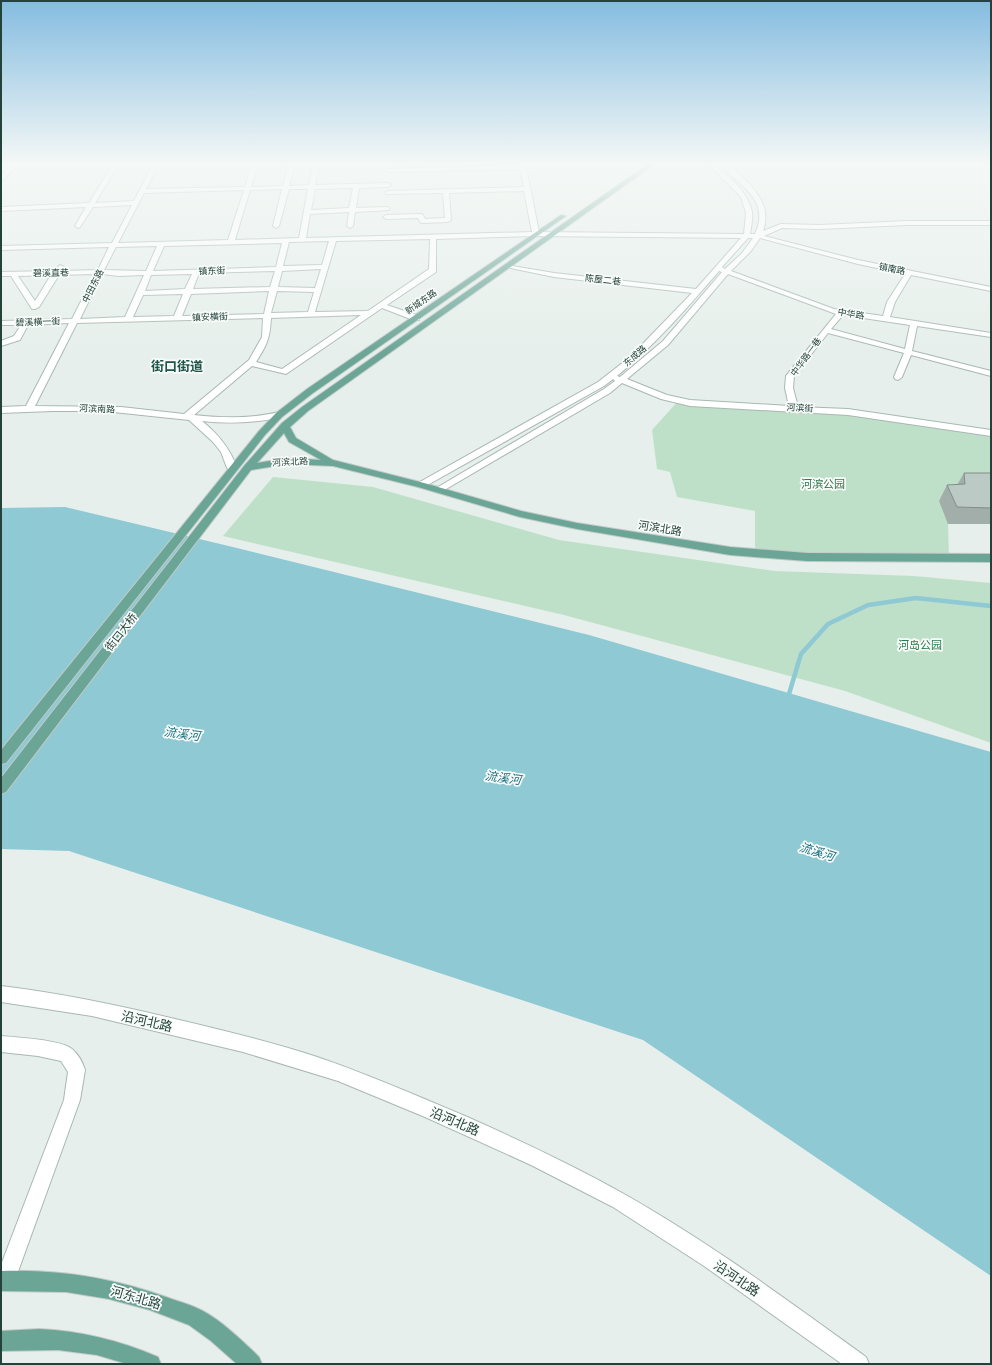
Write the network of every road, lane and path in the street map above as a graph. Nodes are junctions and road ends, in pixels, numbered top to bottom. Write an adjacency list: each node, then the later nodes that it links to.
1 (122, 228): 25 (street, 中田东路)
2 (235, 228): 23 (street)
3 (304, 228): 22 (street)
4 (383, 228): 20 (street)
5 (389, 228): 19 (street, 镇南路)
6 (535, 228): 15 (street)
7 (545, 228): 15 (main road, 新城东路)
8 (561, 228): 16 (main road, 新城东路)
9 (748, 228): 17 (street)
10 (760, 228): 18 (street, 东成路)
11 (777, 228): 18 (street)
12 (804, 228): 13 (street)
13 (808, 228): 14 (street); 27 (street)
14 (814, 228)
15 (536, 234): 16 (street, 镇南路); 19 (street, 镇南路); 53 (main road, 新城东路)
16 (551, 235): 17 (street, 镇南路); 29 (main road, 新城东路)
17 (747, 235): 18 (street, 镇南路); 31 (street, 东成路)
18 (758, 236): 27 (street, 镇南路); 33 (street, 东成路)
19 (433, 237): 47 (street)
20 (333, 239): 22 (street); 30 (street)
21 (286, 240): 22 (street); 23 (street); 32 (street)
22 (302, 240)
23 (231, 242): 24 (street)
24 (162, 243): 25 (street); 37 (street)
25 (114, 244): 26 (street); 34 (street, 中田东路)
26 (1, 248)
27 (811, 249): 38 (street, 镇南路)
28 (62, 265): 36 (street)
29 (508, 266): 45 (street, 陈屋二巷); 74 (main road, 新城东路)
30 (325, 268): 32 (street, 镇东街); 43 (street)
31 (718, 268): 33 (street, 中华路); 45 (street, 东成路)
32 (279, 269): 35 (street, 镇东街); 41 (street)
33 (726, 271): 48 (street, 中华路); 68 (street, 东成路)
34 (100, 272): 36 (street, 碧溪直巷); 37 (street, 镇东街); 55 (street, 中田东路)
35 (196, 272): 37 (street, 镇东街); 44 (street)
36 (57, 273): 40 (street, 碧溪直巷); 40 (street)
37 (148, 273): 46 (street)
38 (909, 273): 42 (street, 镇南路); 54 (street)
39 (1, 274): 40 (street, 碧溪直巷)
40 (13, 274)
41 (274, 289): 43 (street); 44 (street); 51 (street)
42 (991, 289)
43 (318, 290): 50 (street)
44 (188, 291): 46 (street); 52 (street)
45 (698, 291): 66 (street, 东成路)
46 (140, 293): 56 (street)
47 (381, 305): 49 (street); 53 (street)
48 (841, 312): 54 (street, 中华路); 60 (street, 中华路一巷)
49 (368, 313): 50 (street, 镇安横街); 64 (street)
50 (312, 314): 51 (street, 镇安横街)
51 (267, 315): 52 (street, 镇安横街); 64 (street)
52 (177, 318): 56 (street, 镇安横街)
53 (416, 318): 72 (main road, 新城东路)
54 (886, 319): 59 (street, 中华路)
55 (75, 320): 56 (street, 镇安横街); 57 (street, 碧溪横一街); 70 (street, 中田东路)
56 (128, 320)
57 (26, 322): 58 (street, 碧溪横一街); 62 (street)
58 (1, 323)
59 (914, 323): 61 (street, 中华路); 63 (street)
60 (826, 330): 63 (street); 69 (street, 中华路一巷)
61 (991, 335)
62 (1, 344)
63 (908, 353): 65 (street); 67 (street)
64 (250, 363): 73 (street)
65 (991, 374)
66 (612, 376): 68 (street, 河滨街); 79 (street, 东成路)
67 (898, 377)
68 (622, 380): 69 (street, 河滨街); 80 (street, 东成路)
69 (794, 408): 75 (street, 河滨街)
70 (30, 409): 71 (street, 河滨南路); 73 (street, 河滨南路)
71 (1, 410)
72 (279, 415): 73 (street, 河滨南路); 77 (main road, 新城东路)
73 (189, 418): 77 (street)
74 (285, 425): 76 (main road, 河滨北路); 78 (main road, 新城东路)
75 (991, 433)
76 (333, 463): 78 (main road, 河滨北路); 79 (main road, 河滨北路)
77 (230, 471): 82 (main road, 街口大桥)
78 (244, 472): 83 (main road, 街口大桥)
79 (421, 485): 80 (main road, 河滨北路)
80 (438, 490): 81 (main road, 河滨北路)
81 (991, 558)
82 (1, 759)
83 (1, 788)
84 (1, 994): 90 (street, 沿河北路)
85 (1, 1044): 86 (street)
86 (3, 1280): 89 (main road, 河东北路)
87 (1, 1341): 88 (main road)
88 (151, 1364)
89 (252, 1364)
90 (859, 1364)

